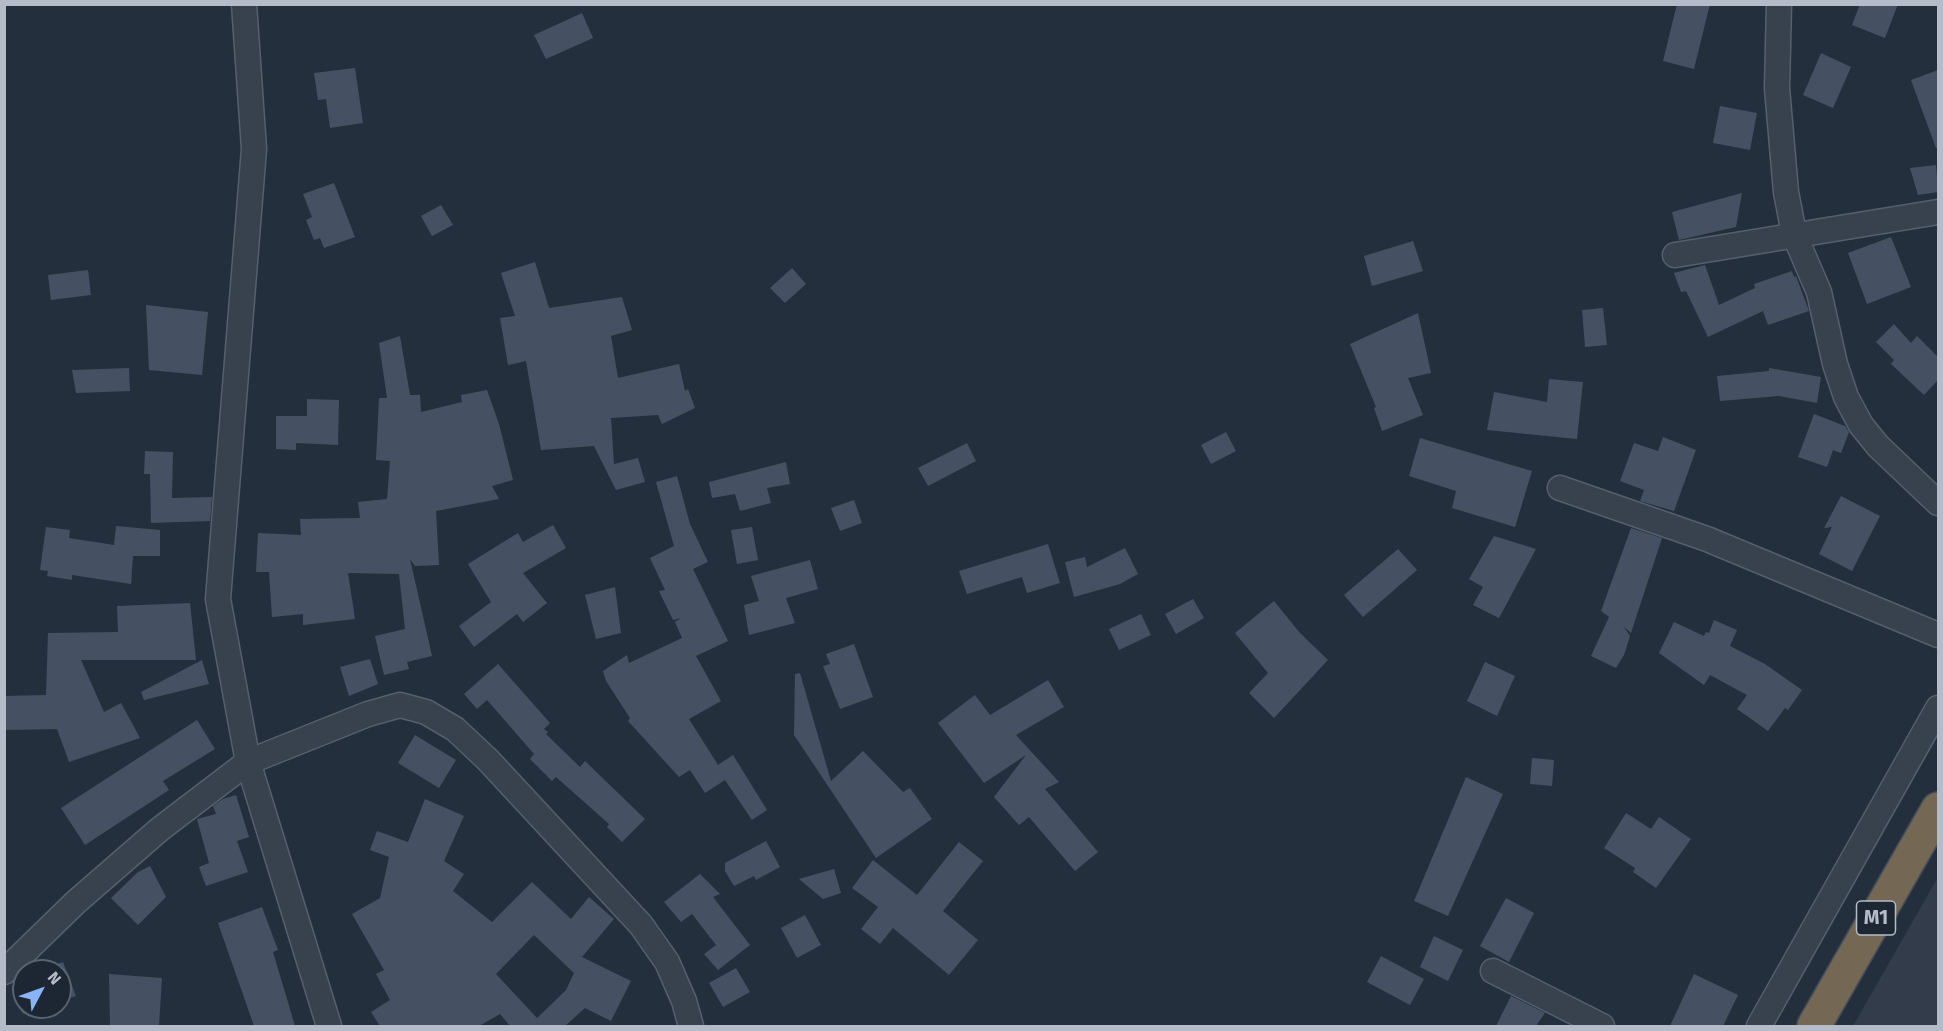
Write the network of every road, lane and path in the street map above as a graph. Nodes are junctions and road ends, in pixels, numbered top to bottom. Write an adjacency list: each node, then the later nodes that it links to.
1 (244, 4): 10 (street)
2 (1779, 4): 4 (street)
3 (1938, 212): 4 (street)
4 (1794, 234): 5 (street); 7 (street)
5 (1675, 255)
6 (1560, 488): 8 (street)
7 (1938, 502)
8 (1938, 635)
9 (1938, 708): 17 (street)
10 (248, 762): 13 (street); 14 (street); 15 (street)
11 (1938, 809): 18 (highway, M1)
12 (1492, 971): 16 (street)
13 (4, 972)
14 (329, 1026)
15 (691, 1026)
16 (1602, 1026)
17 (1759, 1026)
18 (1814, 1026)

